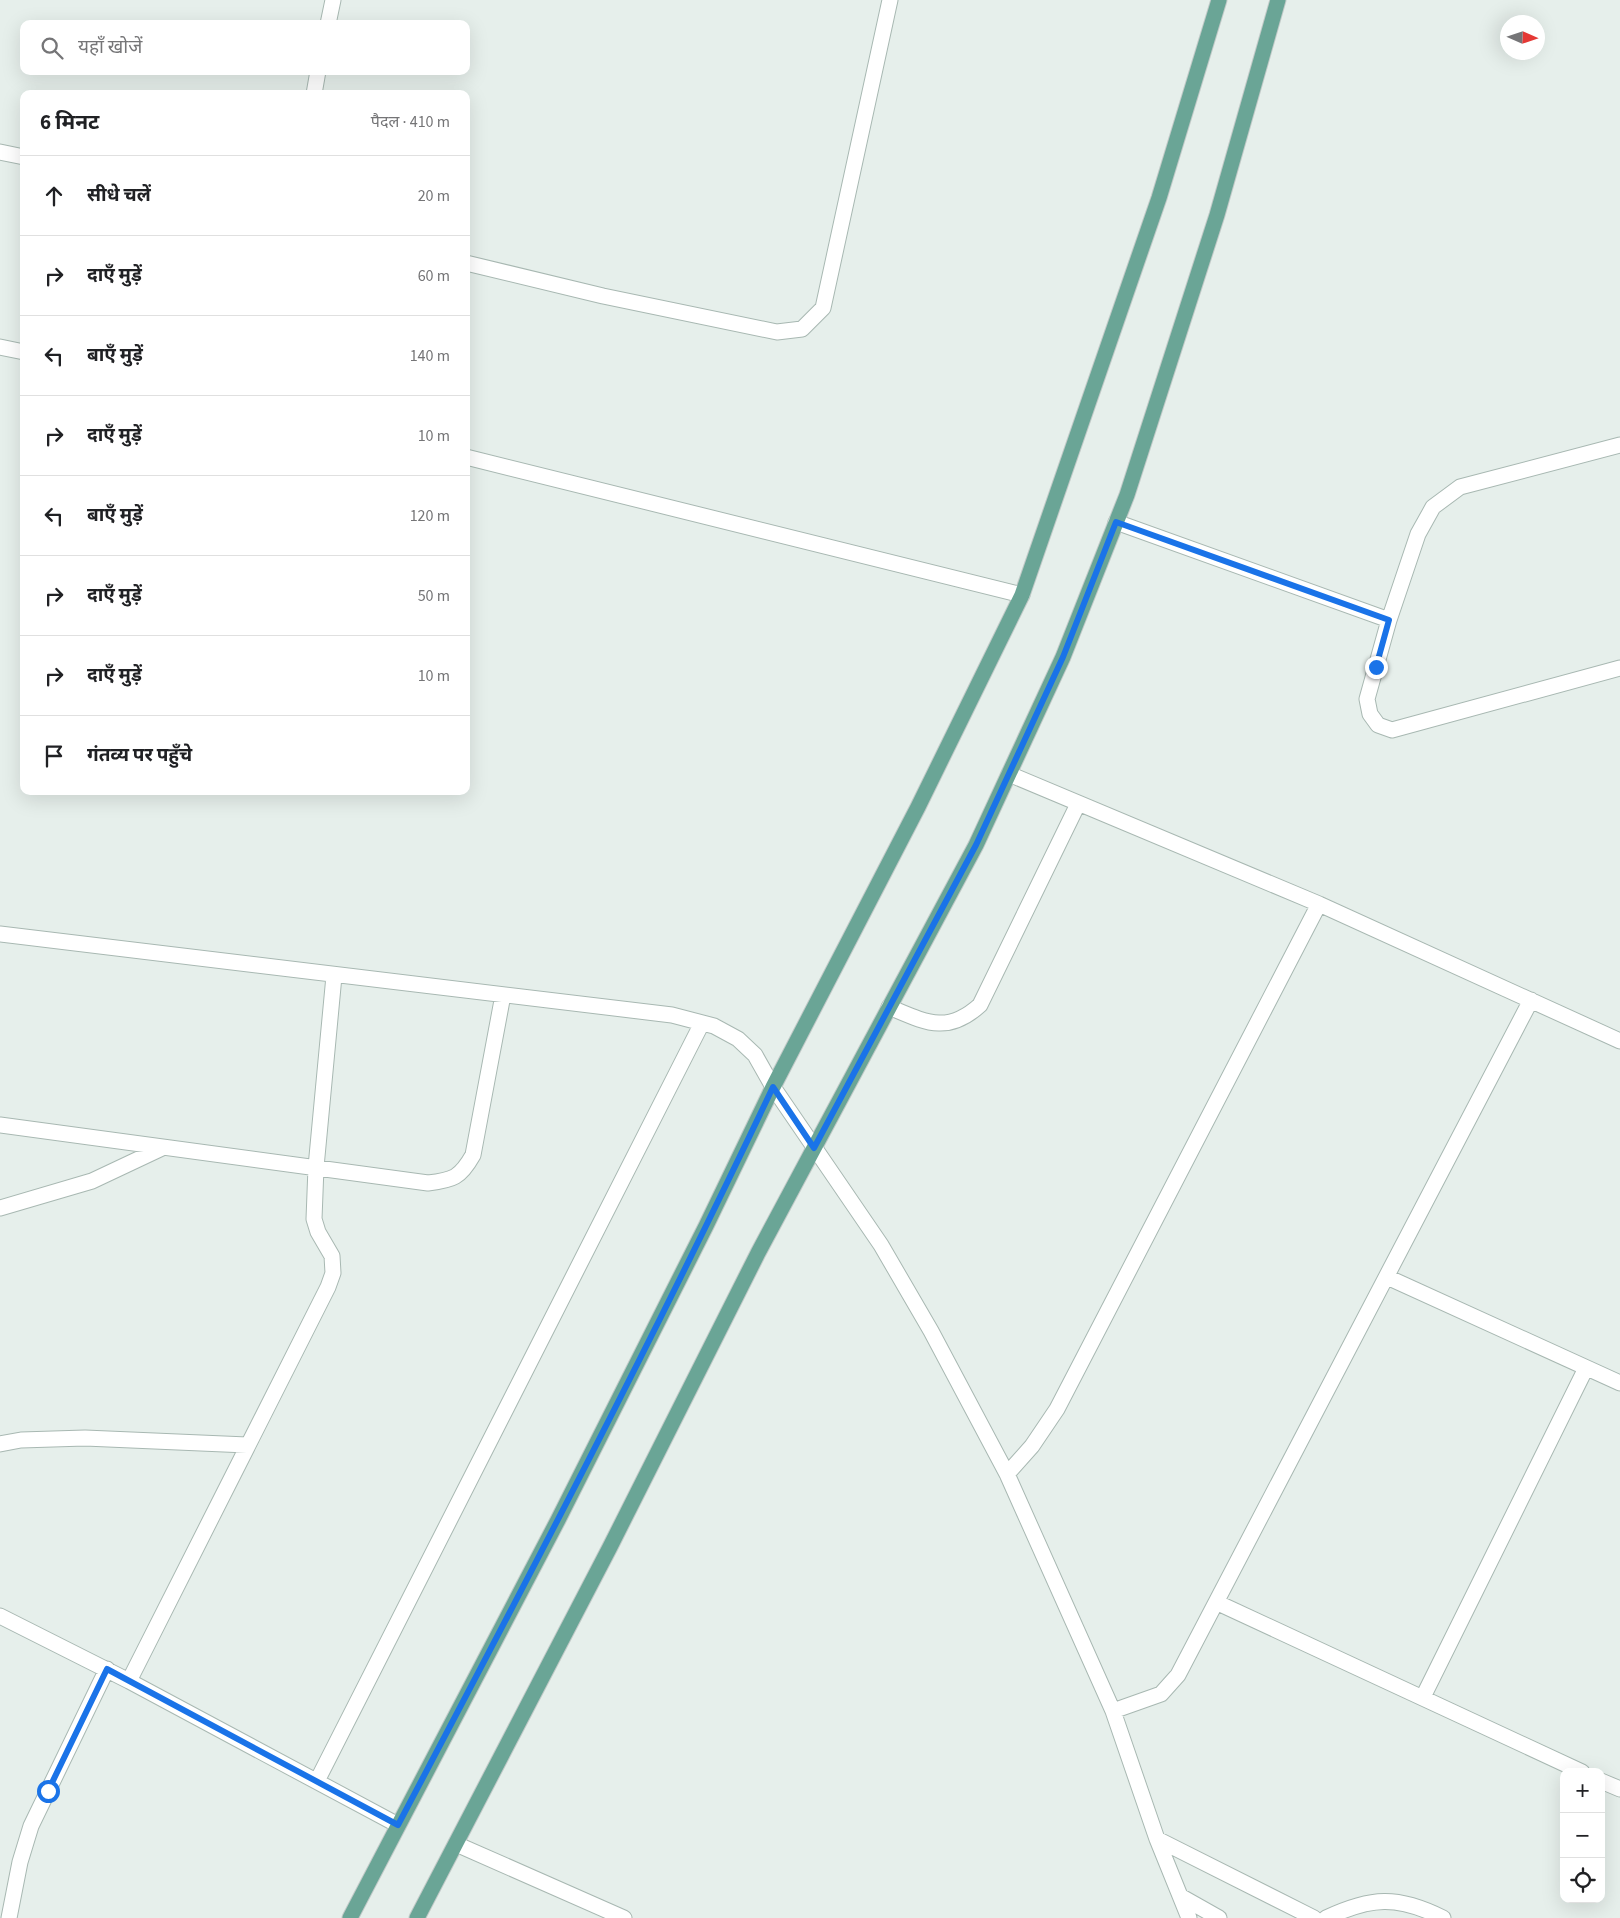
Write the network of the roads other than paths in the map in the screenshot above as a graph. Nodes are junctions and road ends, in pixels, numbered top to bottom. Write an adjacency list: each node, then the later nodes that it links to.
1 (332, 0): 5 (street)
2 (890, 0): 10 (street)
3 (1219, 0): 16 (main road)
4 (1278, 0): 15 (main road)
5 (329, 20)
6 (317, 75): 7 (street)
7 (315, 90)
8 (0, 152): 9 (street)
9 (20, 156)
10 (470, 264)
11 (0, 347): 12 (street)
12 (20, 351)
13 (1620, 444): 17 (street)
14 (470, 458): 16 (street)
15 (1116, 522): 17 (street); 19 (main road)
16 (1022, 595): 29 (main road)
17 (1389, 620): 18 (street)
18 (1620, 668)
19 (1009, 774): 20 (street); 26 (main road)
20 (1078, 804): 21 (street); 26 (street)
21 (1319, 904): 25 (street); 40 (street)
22 (0, 934): 23 (street)
23 (334, 976): 24 (street); 33 (street)
24 (503, 995): 27 (street); 33 (street)
25 (1531, 1000): 28 (street); 35 (street)
26 (889, 1007): 32 (main road)
27 (708, 1025): 29 (street); 49 (street)
28 (1620, 1041)
29 (773, 1087): 32 (street); 51 (main road)
30 (0, 1125): 31 (street)
31 (162, 1148): 33 (street); 34 (street)
32 (814, 1148): 40 (street); 53 (main road)
33 (316, 1167): 39 (street)
34 (0, 1208)
35 (1387, 1277): 36 (street); 41 (street)
36 (1586, 1368): 37 (street); 45 (street)
37 (1620, 1383)
38 (0, 1444): 39 (street)
39 (247, 1445): 44 (street)
40 (1007, 1474): 46 (street)
41 (1218, 1603): 45 (street); 46 (street)
42 (0, 1616): 43 (street)
43 (107, 1669): 44 (street); 55 (street)
44 (129, 1681): 49 (street)
45 (1423, 1697): 47 (street)
46 (1113, 1711): 52 (street)
47 (1574, 1768)
48 (1605, 1783): 50 (street)
49 (322, 1784): 51 (street)
50 (1620, 1790)
51 (398, 1825): 56 (main road)
52 (1158, 1839): 54 (street); 61 (street)
53 (456, 1844): 57 (main road); 58 (street)
54 (1180, 1896): 59 (street); 60 (street)
55 (9, 1918)
56 (350, 1918)
57 (417, 1918)
58 (624, 1918)
59 (1189, 1918)
60 (1220, 1918)
61 (1314, 1918)
62 (1326, 1918): 63 (street)
63 (1443, 1918)

